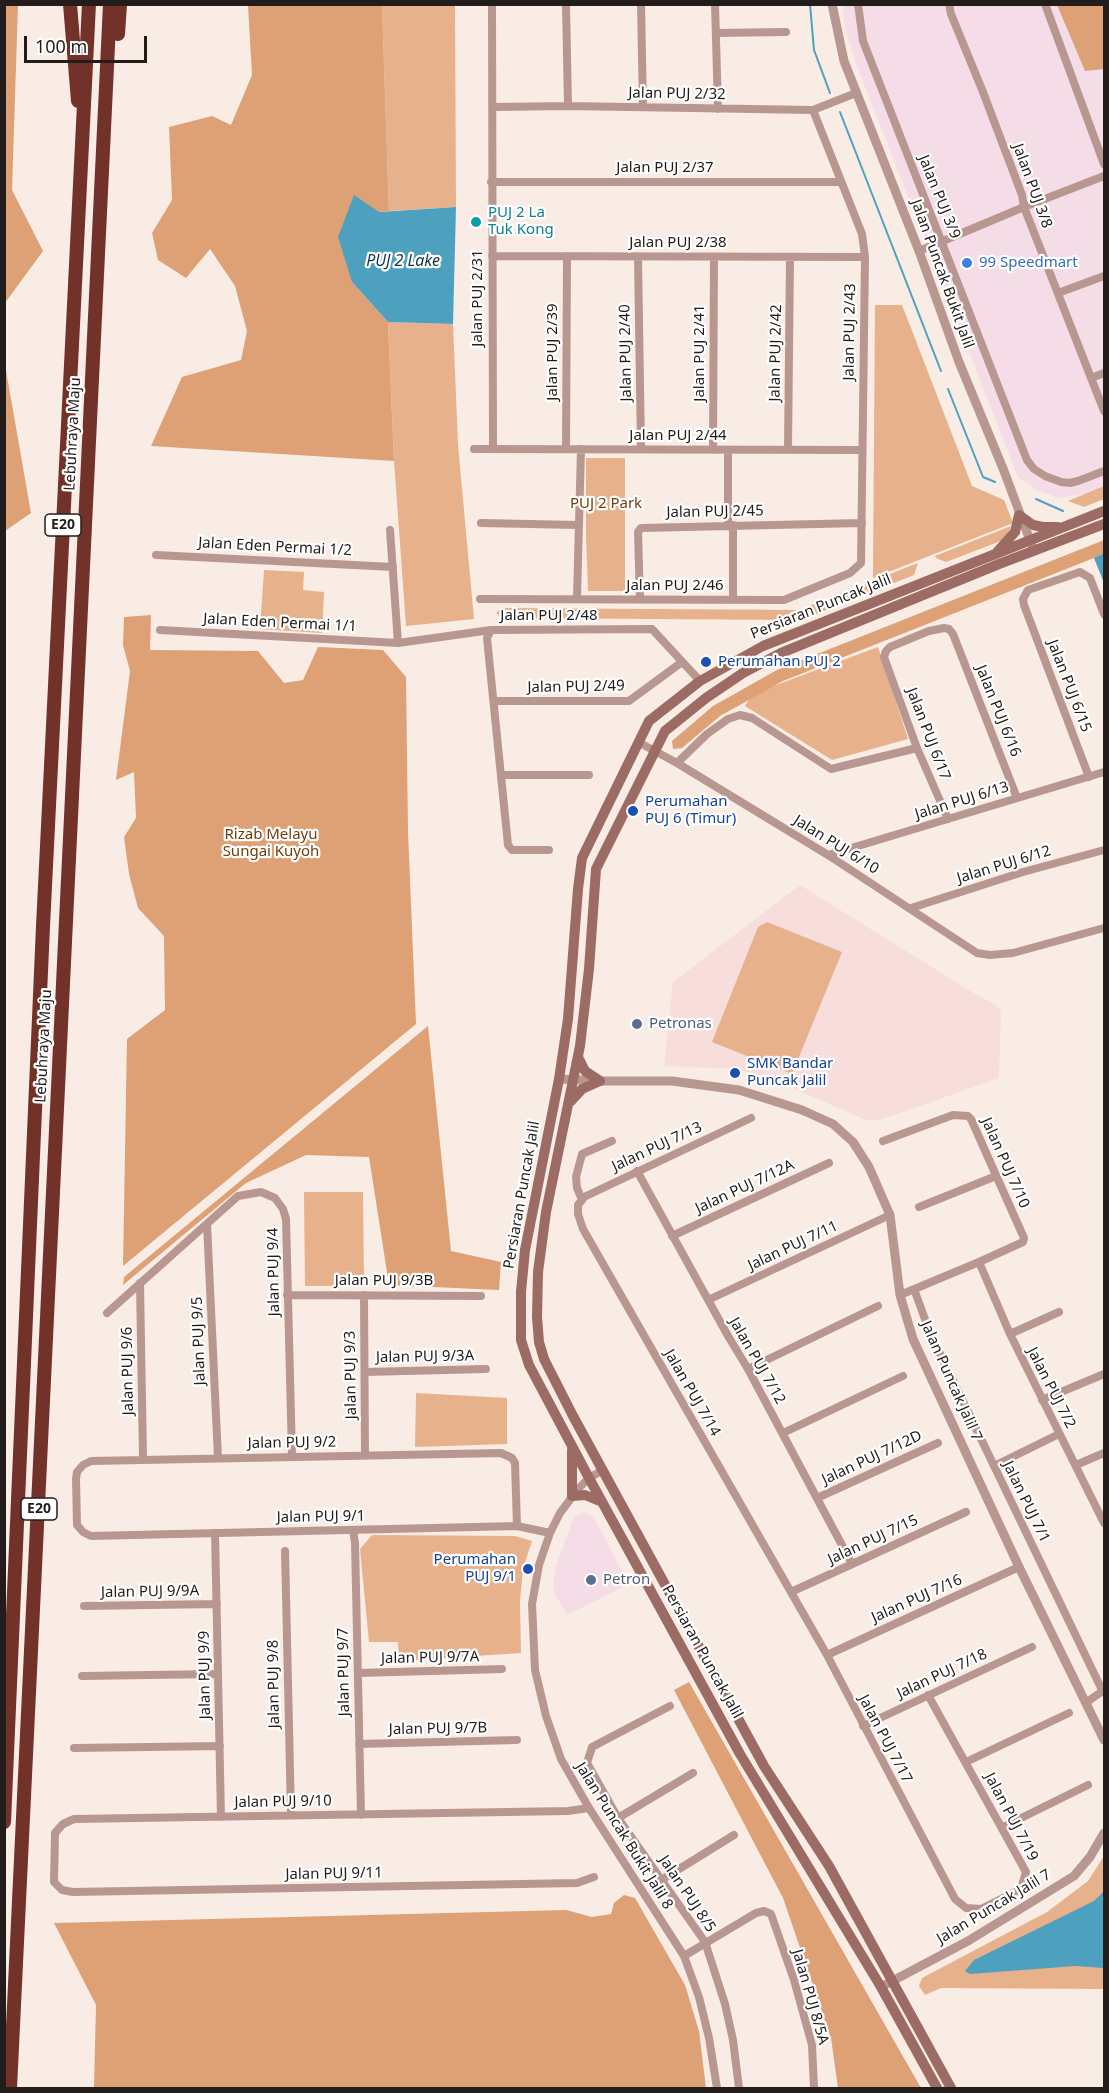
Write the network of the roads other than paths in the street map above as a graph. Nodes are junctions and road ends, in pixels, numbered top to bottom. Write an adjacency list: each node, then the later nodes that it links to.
1 (70, 4): 21 (highway)
2 (89, 4): 21 (highway, Lebuhraya Maju / E20)
3 (110, 4): 23 (highway, Lebuhraya Maju / E20)
4 (120, 4): 23 (highway)
5 (492, 4): 17 (street, Jalan PUJ 2/31)
6 (641, 4): 18 (street)
7 (715, 4): 14 (street)
8 (832, 4): 15 (street, Jalan Puncak Bukit Jalil)
9 (858, 4): 28 (street, Jalan PUJ 3/9)
10 (949, 4): 27 (street, Jalan PUJ 3/8)
11 (1045, 4): 22 (street)
12 (566, 5): 16 (street)
13 (786, 32): 14 (street)
14 (716, 33): 19 (street)
15 (856, 93): 20 (street, Jalan PUJ 2/32); 29 (street, Jalan Puncak Bukit Jalil)
16 (568, 106): 17 (street, Jalan PUJ 2/32); 18 (street, Jalan PUJ 2/32)
17 (494, 107): 25 (street, Jalan PUJ 2/31)
18 (643, 107): 19 (street, Jalan PUJ 2/32)
19 (718, 109): 20 (street, Jalan PUJ 2/32)
20 (813, 110): 26 (street, Jalan PUJ 2/43)
21 (83, 124): 180 (highway, Lebuhraya Maju / E20)
22 (1104, 164)
23 (102, 173): 192 (highway, Lebuhraya Maju / E20)
24 (1104, 176): 27 (street)
25 (491, 182): 26 (street, Jalan PUJ 2/37); 30 (street, Jalan PUJ 2/31)
26 (840, 182): 35 (street, Jalan PUJ 2/43)
27 (1024, 207): 28 (street); 37 (street, Jalan PUJ 3/8)
28 (942, 241): 29 (street); 50 (street, Jalan PUJ 3/9)
29 (919, 251): 52 (street, Jalan Puncak Bukit Jalil)
30 (492, 256): 31 (street, Jalan PUJ 2/38); 41 (street, Jalan PUJ 2/31)
31 (567, 256): 32 (street, Jalan PUJ 2/38); 43 (street, Jalan PUJ 2/39)
32 (638, 256): 33 (street, Jalan PUJ 2/38); 45 (street, Jalan PUJ 2/40)
33 (714, 257): 34 (street, Jalan PUJ 2/38); 46 (street, Jalan PUJ 2/41)
34 (790, 257): 35 (street, Jalan PUJ 2/38); 48 (street, Jalan PUJ 2/42)
35 (865, 257): 49 (street, Jalan PUJ 2/43)
36 (1104, 276): 37 (street)
37 (1058, 293): 39 (street, Jalan PUJ 3/8)
38 (1104, 373): 39 (street)
39 (1091, 378): 40 (street, Jalan PUJ 3/8)
40 (1104, 411)
41 (493, 448): 42 (street, Jalan PUJ 2/44); 43 (street, Jalan PUJ 2/44)
42 (474, 449)
43 (566, 449): 44 (street, Jalan PUJ 2/44)
44 (581, 449): 45 (street, Jalan PUJ 2/44); 56 (street, Jalan PUJ 2/48)
45 (641, 449): 46 (street, Jalan PUJ 2/44)
46 (713, 450): 47 (street, Jalan PUJ 2/44)
47 (728, 450): 48 (street, Jalan PUJ 2/44); 57 (street)
48 (788, 450): 49 (street, Jalan PUJ 2/44)
49 (862, 450): 54 (street, Jalan PUJ 2/43)
50 (1104, 471)
51 (1104, 511): 58 (main road, Persiaran Puncak Jalil)
52 (1019, 515): 58 (main road); 60 (street, Jalan Puncak Bukit Jalil); 61 (main road)
53 (481, 523): 56 (street)
54 (862, 523): 57 (street, Jalan PUJ 2/45); 63 (street, Jalan PUJ 2/43)
55 (1104, 524): 60 (main road, Persiaran Puncak Jalil)
56 (578, 525): 65 (street, Jalan PUJ 2/48)
57 (730, 525): 67 (street); 68 (street, Jalan PUJ 2/45)
58 (1064, 527): 60 (main road, Persiaran Puncak Jalil)
59 (390, 530): 64 (street)
60 (1031, 546): 61 (main road, Persiaran Puncak Jalil); 79 (main road, Persiaran Puncak Jalil)
61 (995, 554): 75 (main road, Persiaran Puncak Jalil)
62 (156, 555): 64 (street, Jalan Eden Permai 1/2)
63 (861, 563): 67 (street, Jalan PUJ 2/46)
64 (393, 567): 73 (street)
65 (577, 598): 66 (street, Jalan PUJ 2/46); 68 (street, Jalan PUJ 2/46)
66 (480, 599)
67 (733, 599): 68 (street, Jalan PUJ 2/46)
68 (640, 600)
69 (1104, 614): 84 (street, Jalan PUJ 6/15)
70 (160, 630): 73 (street, Jalan Eden Permai 1/1)
71 (491, 630): 73 (street, Jalan Eden Permai 1/1); 74 (street, Jalan PUJ 2/48); 76 (street, Jalan PUJ 2/48)
72 (953, 634): 78 (street, Jalan PUJ 6/17); 85 (street, Jalan PUJ 6/16)
73 (398, 643)
74 (682, 662): 75 (street, Jalan PUJ 2/48); 76 (street, Jalan PUJ 2/49)
75 (700, 681): 77 (main road, Persiaran Puncak Jalil)
76 (494, 701): 82 (street, Jalan PUJ 2/48)
77 (640, 743): 79 (street, Jalan PUJ 6/10); 93 (main road, Persiaran Puncak Jalil)
78 (917, 748): 80 (street); 86 (street, Jalan PUJ 6/17)
79 (656, 751): 80 (street, Jalan PUJ 6/10); 92 (main road, Persiaran Puncak Jalil)
80 (677, 762): 89 (street, Jalan PUJ 6/10)
81 (1104, 772): 84 (street, Jalan PUJ 6/13)
82 (502, 775): 83 (street); 87 (street, Jalan PUJ 2/48)
83 (589, 775)
84 (1089, 777): 85 (street, Jalan PUJ 6/13)
85 (1017, 798): 86 (street, Jalan PUJ 6/13)
86 (948, 819): 89 (street, Jalan PUJ 6/13)
87 (549, 850)
88 (1104, 850): 90 (street, Jalan PUJ 6/12)
89 (828, 855): 90 (street, Jalan PUJ 6/10)
90 (911, 908): 91 (street, Jalan PUJ 6/10)
91 (1104, 928)
92 (578, 1057): 94 (main road, Persiaran Puncak Jalil); 95 (main road)
93 (559, 1079): 94 (street, Jalan Puncak Jalil 7); 129 (main road, Persiaran Puncak Jalil)
94 (574, 1080): 95 (street, Jalan Puncak Jalil 7); 96 (main road, Persiaran Puncak Jalil)
95 (600, 1082): 96 (main road); 105 (street, Jalan Puncak Jalil 7)
96 (569, 1103): 137 (main road, Persiaran Puncak Jalil)
97 (751, 1118): 101 (street, Jalan PUJ 7/13)
98 (612, 1141): 103 (street, Jalan PUJ 7/14)
99 (883, 1141): 102 (street, Jalan PUJ 7/10)
100 (829, 1163): 107 (street, Jalan PUJ 7/12A)
101 (637, 1171): 103 (street, Jalan PUJ 7/13); 107 (street, Jalan PUJ 7/12)
102 (996, 1176): 104 (street); 108 (street, Jalan PUJ 7/10)
103 (580, 1203): 152 (street, Jalan PUJ 7/14)
104 (920, 1207)
105 (890, 1215): 112 (street, Jalan Puncak Jalil 7); 115 (street, Jalan PUJ 7/11)
106 (207, 1224): 109 (street, Jalan PUJ 9/4); 113 (street, Jalan PUJ 9/4); 133 (street, Jalan PUJ 9/5)
107 (672, 1236): 115 (street, Jalan PUJ 7/12)
108 (979, 1262): 110 (street); 119 (street, Jalan PUJ 7/2)
109 (140, 1283): 118 (street, Jalan PUJ 9/4); 134 (street, Jalan PUJ 9/6)
110 (914, 1289): 112 (street); 136 (street, Jalan PUJ 7/1)
111 (364, 1295): 113 (street, Jalan PUJ 9/3B); 114 (street, Jalan PUJ 9/3B); 122 (street, Jalan PUJ 9/3)
112 (900, 1295): 151 (street, Jalan Puncak Jalil 7)
113 (288, 1296): 132 (street, Jalan PUJ 9/4)
114 (481, 1296)
115 (708, 1300): 121 (street, Jalan PUJ 7/12)
116 (878, 1306): 121 (street)
117 (1059, 1312): 119 (street)
118 (107, 1313)
119 (1010, 1334): 125 (street, Jalan PUJ 7/2)
120 (486, 1369): 122 (street, Jalan PUJ 9/3A)
121 (748, 1369): 126 (street, Jalan PUJ 7/12)
122 (365, 1372): 131 (street, Jalan PUJ 9/3)
123 (1104, 1374): 125 (street)
124 (903, 1376): 126 (street)
125 (1042, 1400): 127 (street, Jalan PUJ 7/2)
126 (783, 1433): 140 (street, Jalan PUJ 7/12)
127 (1059, 1434): 135 (street, Jalan PUJ 7/2); 136 (street)
128 (938, 1443): 140 (street, Jalan PUJ 7/12D)
129 (572, 1445): 138 (main road, Persiaran Puncak Jalil); 139 (main road)
130 (1104, 1453): 135 (street)
131 (365, 1455): 132 (street, Jalan PUJ 9/2); 144 (street, Jalan PUJ 9/2)
132 (292, 1456): 133 (street, Jalan PUJ 9/2)
133 (218, 1458): 134 (street, Jalan PUJ 9/2)
134 (143, 1459): 148 (street, Jalan PUJ 9/2)
135 (1076, 1465): 143 (street, Jalan PUJ 7/2)
136 (994, 1466): 161 (street, Jalan PUJ 7/1)
137 (603, 1470): 138 (street, Jalan Puncak Bukit Jalil 8); 190 (main road, Persiaran Puncak Jalil)
138 (589, 1478): 139 (street, Jalan Puncak Bukit Jalil 8); 141 (main road, Persiaran Puncak Jalil)
139 (572, 1496): 141 (main road); 147 (street, Jalan Puncak Bukit Jalil 8)
140 (817, 1498): 150 (street, Jalan PUJ 7/12)
141 (602, 1502): 191 (main road, Persiaran Puncak Jalil)
142 (966, 1512): 150 (street, Jalan PUJ 7/15)
143 (1104, 1523)
144 (517, 1526): 145 (street, Jalan PUJ 9/1); 147 (street, Jalan PUJ 9/1)
145 (353, 1530): 146 (street, Jalan PUJ 9/1); 158 (street, Jalan PUJ 9/7)
146 (215, 1533): 148 (street, Jalan PUJ 9/1); 153 (street, Jalan PUJ 9/9)
147 (550, 1533): 175 (street, Jalan Puncak Bukit Jalil 8)
148 (91, 1536)
149 (285, 1551): 176 (street, Jalan PUJ 9/8)
150 (852, 1564): 152 (street, Jalan PUJ 7/15)
151 (1019, 1567): 156 (street, Jalan PUJ 7/16); 163 (street, Jalan Puncak Jalil 7)
152 (790, 1592): 156 (street, Jalan PUJ 7/17)
153 (217, 1604): 154 (street, Jalan PUJ 9/9A); 159 (street, Jalan PUJ 9/9)
154 (84, 1606)
155 (1032, 1647): 162 (street, Jalan PUJ 7/18)
156 (827, 1655): 166 (street, Jalan PUJ 7/17)
157 (502, 1670): 158 (street, Jalan PUJ 9/7A)
158 (358, 1673): 169 (street, Jalan PUJ 9/7)
159 (218, 1674): 160 (street); 170 (street, Jalan PUJ 9/9)
160 (82, 1677)
161 (1104, 1691): 163 (street)
162 (928, 1695): 166 (street, Jalan PUJ 7/18); 172 (street, Jalan PUJ 7/19)
163 (1087, 1702): 168 (street, Jalan Puncak Jalil 7)
164 (670, 1706): 179 (street, Jalan PUJ 8/5)
165 (1069, 1713): 172 (street)
166 (863, 1726): 187 (street, Jalan PUJ 7/17)
167 (517, 1740): 169 (street, Jalan PUJ 9/7B)
168 (1104, 1740)
169 (359, 1744): 177 (street, Jalan PUJ 9/7)
170 (220, 1746): 171 (street); 178 (street, Jalan PUJ 9/9)
171 (74, 1749)
172 (966, 1762): 181 (street, Jalan PUJ 7/19)
173 (693, 1773): 179 (street)
174 (1088, 1785): 181 (street)
175 (589, 1808): 177 (street, Jalan PUJ 9/10); 189 (street, Jalan Puncak Bukit Jalil 8)
176 (291, 1815): 177 (street, Jalan PUJ 9/10); 178 (street, Jalan PUJ 9/10)
177 (361, 1815)
178 (221, 1817): 186 (street, Jalan PUJ 9/10)
179 (618, 1818): 185 (street, Jalan PUJ 8/5)
180 (4, 1822)
181 (1003, 1827): 187 (street, Jalan PUJ 7/19)
182 (1104, 1833): 190 (street, Jalan Puncak Jalil 7)
183 (734, 1835): 185 (street)
184 (594, 1877): 186 (street, Jalan PUJ 9/11)
185 (663, 1879): 188 (street, Jalan PUJ 8/5)
186 (73, 1892)
187 (955, 1899)
188 (705, 1942): 189 (street); 194 (street, Jalan PUJ 8/5); 195 (street, Jalan PUJ 8/5A)
189 (684, 1956): 193 (street, Jalan Puncak Bukit Jalil 8)
190 (892, 1982): 191 (street, Jalan Puncak Jalil 7); 197 (main road, Persiaran Puncak Jalil)
191 (881, 1987): 196 (main road, Persiaran Puncak Jalil)
192 (10, 2088)
193 (717, 2088)
194 (740, 2088)
195 (814, 2088)
196 (937, 2088)
197 (951, 2088)

